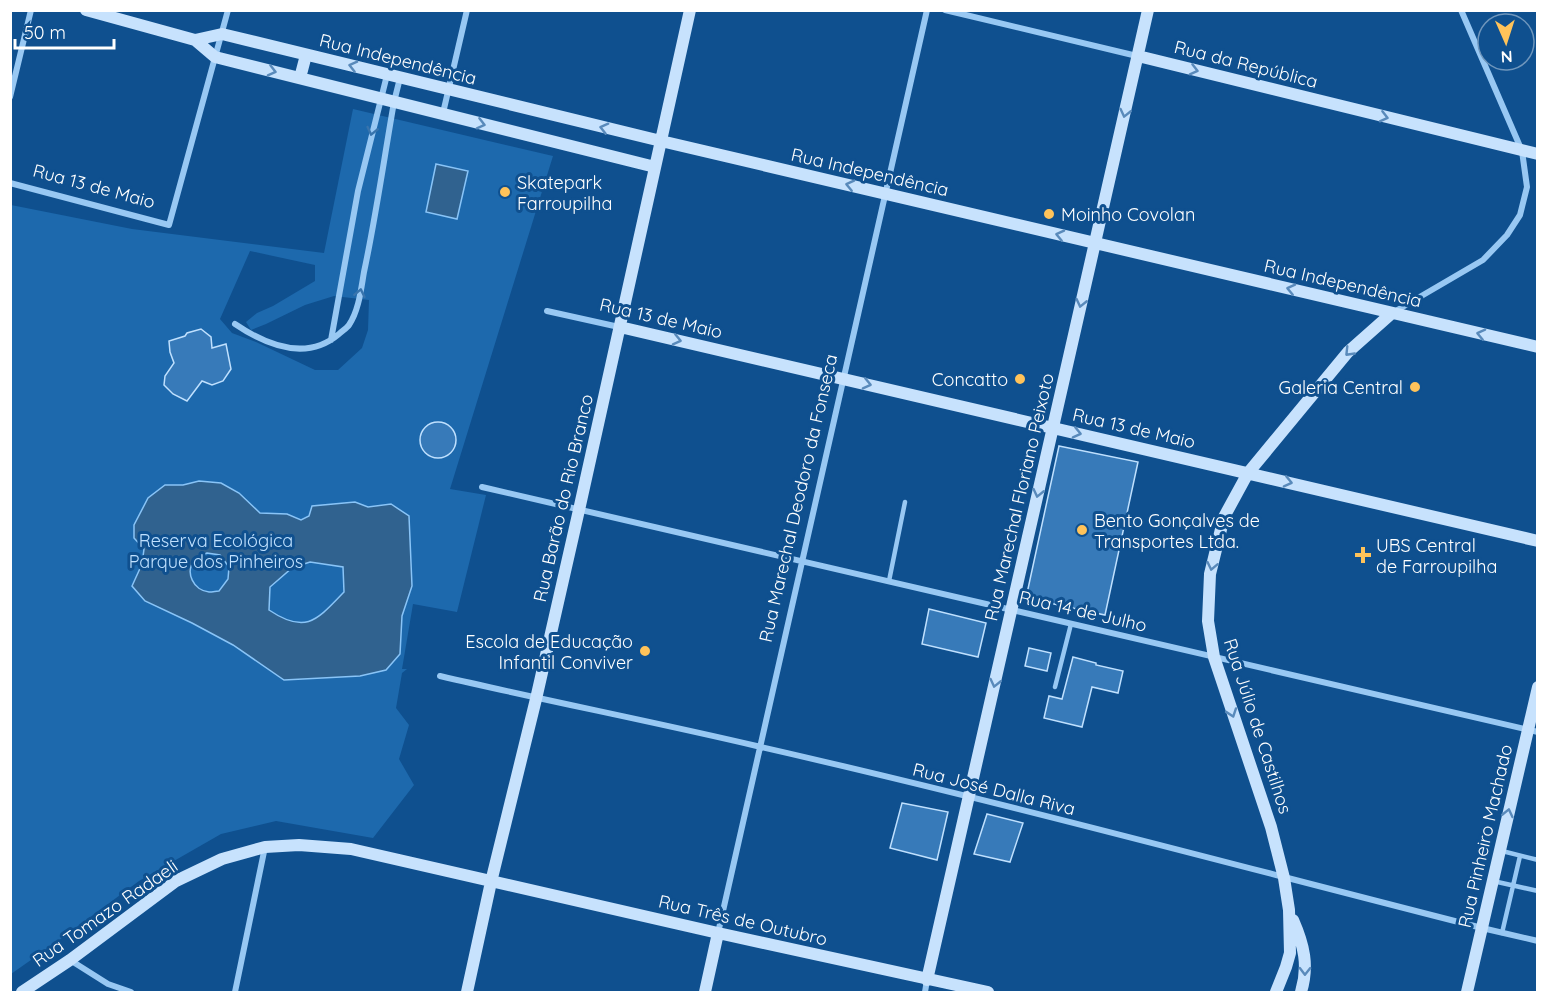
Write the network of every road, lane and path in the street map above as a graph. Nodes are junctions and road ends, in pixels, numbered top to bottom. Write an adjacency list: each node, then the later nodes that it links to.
1 (31, 10): 19 (street)
2 (86, 10): 11 (street, Rua Independência)
3 (228, 10): 10 (street)
4 (467, 10): 18 (street)
5 (690, 10): 23 (street, Rua Barão do Rio Branco)
6 (927, 10): 28 (street, Rua Marechal Deodoro da Fonseca)
7 (945, 10): 13 (street, Rua da República)
8 (1148, 10): 13 (street, Rua Marechal Floriano Peixoto)
9 (1461, 10): 24 (street, Rua Júlio de Castilhos)
10 (222, 34): 11 (street, Rua Independência); 12 (street, Rua Independência); 14 (street)
11 (195, 40): 14 (street, Rua Independência)
12 (306, 55): 15 (street, Rua Independência, one-way to 12); 16 (street)
13 (1138, 56): 24 (street, Rua da República, one-way to 24); 29 (street, Rua Marechal Floriano Peixoto, one-way to 29)
14 (215, 57): 16 (street, Rua Independência, one-way to 16); 27 (street, Rua 13 de Maio)
15 (387, 74): 17 (street, Rua Independência); 20 (street)
16 (300, 78): 20 (street, Rua Independência)
17 (400, 78): 18 (street, Rua Independência); 21 (street)
18 (449, 90): 22 (street); 23 (street, Rua Independência, one-way to 18)
19 (10, 97)
20 (380, 98): 21 (street, Rua Independência); 34 (street, one-way to 34)
21 (394, 102): 22 (street, Rua Independência); 34 (street, one-way to 21)
22 (443, 114): 26 (street, Rua Independência, one-way to 26)
23 (661, 141): 26 (street, Rua Barão do Rio Branco); 28 (street, Rua Independência, one-way to 23)
24 (1522, 151): 25 (street, Rua da República); 31 (street, Rua Júlio de Castilhos)
25 (1538, 154)
26 (655, 167): 33 (street, Rua Barão do Rio Branco)
27 (10, 183)
28 (885, 194): 29 (street, Rua Independência, one-way to 28); 36 (street, Rua Marechal Deodoro da Fonseca)
29 (1095, 243): 31 (street, Rua Independência, one-way to 29); 37 (street, Rua Marechal Floriano Peixoto, one-way to 37)
30 (547, 311): 33 (street, Rua 13 de Maio)
31 (1392, 313): 35 (street, Rua Independência, one-way to 31); 38 (street, Rua Júlio de Castilhos, one-way to 38)
32 (235, 324): 34 (street)
33 (620, 327): 36 (street, Rua 13 de Maio, one-way to 36); 41 (street, Rua Barão do Rio Branco)
34 (331, 341)
35 (1538, 347)
36 (843, 379): 37 (street, Rua 13 de Maio, one-way to 37); 43 (street, Rua Marechal Deodoro da Fonseca)
37 (1053, 428): 38 (street, Rua 13 de Maio, one-way to 38); 45 (street, Rua Marechal Floriano Peixoto, one-way to 45)
38 (1248, 473): 42 (street, Rua 13 de Maio, one-way to 42); 47 (street, Rua Júlio de Castilhos, one-way to 47)
39 (482, 487): 41 (street, Rua 14 de Julho)
40 (905, 502): 44 (lane)
41 (579, 510): 43 (street, Rua 14 de Julho); 51 (street, Rua Barão do Rio Branco)
42 (1538, 540)
43 (802, 561): 44 (street, Rua 14 de Julho); 53 (street, Rua Marechal Deodoro da Fonseca)
44 (889, 581): 45 (street, Rua 14 de Julho)
45 (1011, 610): 46 (street, Rua 14 de Julho); 54 (street, Rua Marechal Floriano Peixoto, one-way to 54)
46 (1071, 624): 47 (street, Rua 14 de Julho); 49 (lane)
47 (1214, 657): 52 (street, Rua 14 de Julho); 59 (street, Rua Júlio de Castilhos, one-way to 59)
48 (440, 676): 51 (street, Rua José Dalla Riva)
49 (1055, 687)
50 (1538, 687): 52 (street, Rua Pinheiro Machado)
51 (536, 699): 53 (street, Rua José Dalla Riva); 61 (street, Rua Barão do Rio Branco)
52 (1533, 731): 56 (street, Rua Pinheiro Machado, one-way to 52)
53 (760, 746): 54 (street, Rua José Dalla Riva); 66 (street, Rua Marechal Deodoro da Fonseca)
54 (969, 797): 59 (street, Rua José Dalla Riva); 70 (street, Rua Marechal Floriano Peixoto)
55 (266, 847): 61 (street, Rua Tomazo Radaeli); 69 (street, Rua Tomazo Radaeli); 73 (street)
56 (1500, 851): 57 (lane); 60 (street, Rua Pinheiro Machado)
57 (1520, 856): 58 (lane); 62 (lane)
58 (1538, 860)
59 (1284, 878): 64 (street, Rua Júlio de Castilhos); 65 (street, Rua José Dalla Riva)
60 (1492, 881): 62 (lane); 65 (street, Rua Pinheiro Machado)
61 (491, 882): 66 (street, Rua Três de Outubro); 74 (street, Rua Barão do Rio Branco)
62 (1514, 886): 63 (lane); 67 (lane)
63 (1538, 891)
64 (1289, 910): 78 (street, Rua Júlio de Castilhos); 79 (street, Rua Júlio de Castilhos, one-way to 79)
65 (1482, 928): 67 (street, Rua José Dalla Riva); 80 (street, Rua Pinheiro Machado)
66 (718, 933): 70 (street, Rua Três de Outubro); 75 (street, Rua Marechal Deodoro da Fonseca)
67 (1502, 933): 68 (street, Rua José Dalla Riva)
68 (1538, 941)
69 (70, 960): 71 (street, Rua Tomazo Radaeli); 72 (street)
70 (927, 980): 76 (street, Rua Marechal Floriano Peixoto); 77 (street, Rua Três de Outubro)
71 (22, 993)
72 (131, 993)
73 (235, 993)
74 (467, 993)
75 (705, 993)
76 (925, 993)
77 (988, 993)
78 (1276, 993)
79 (1301, 993)
80 (1467, 993)

